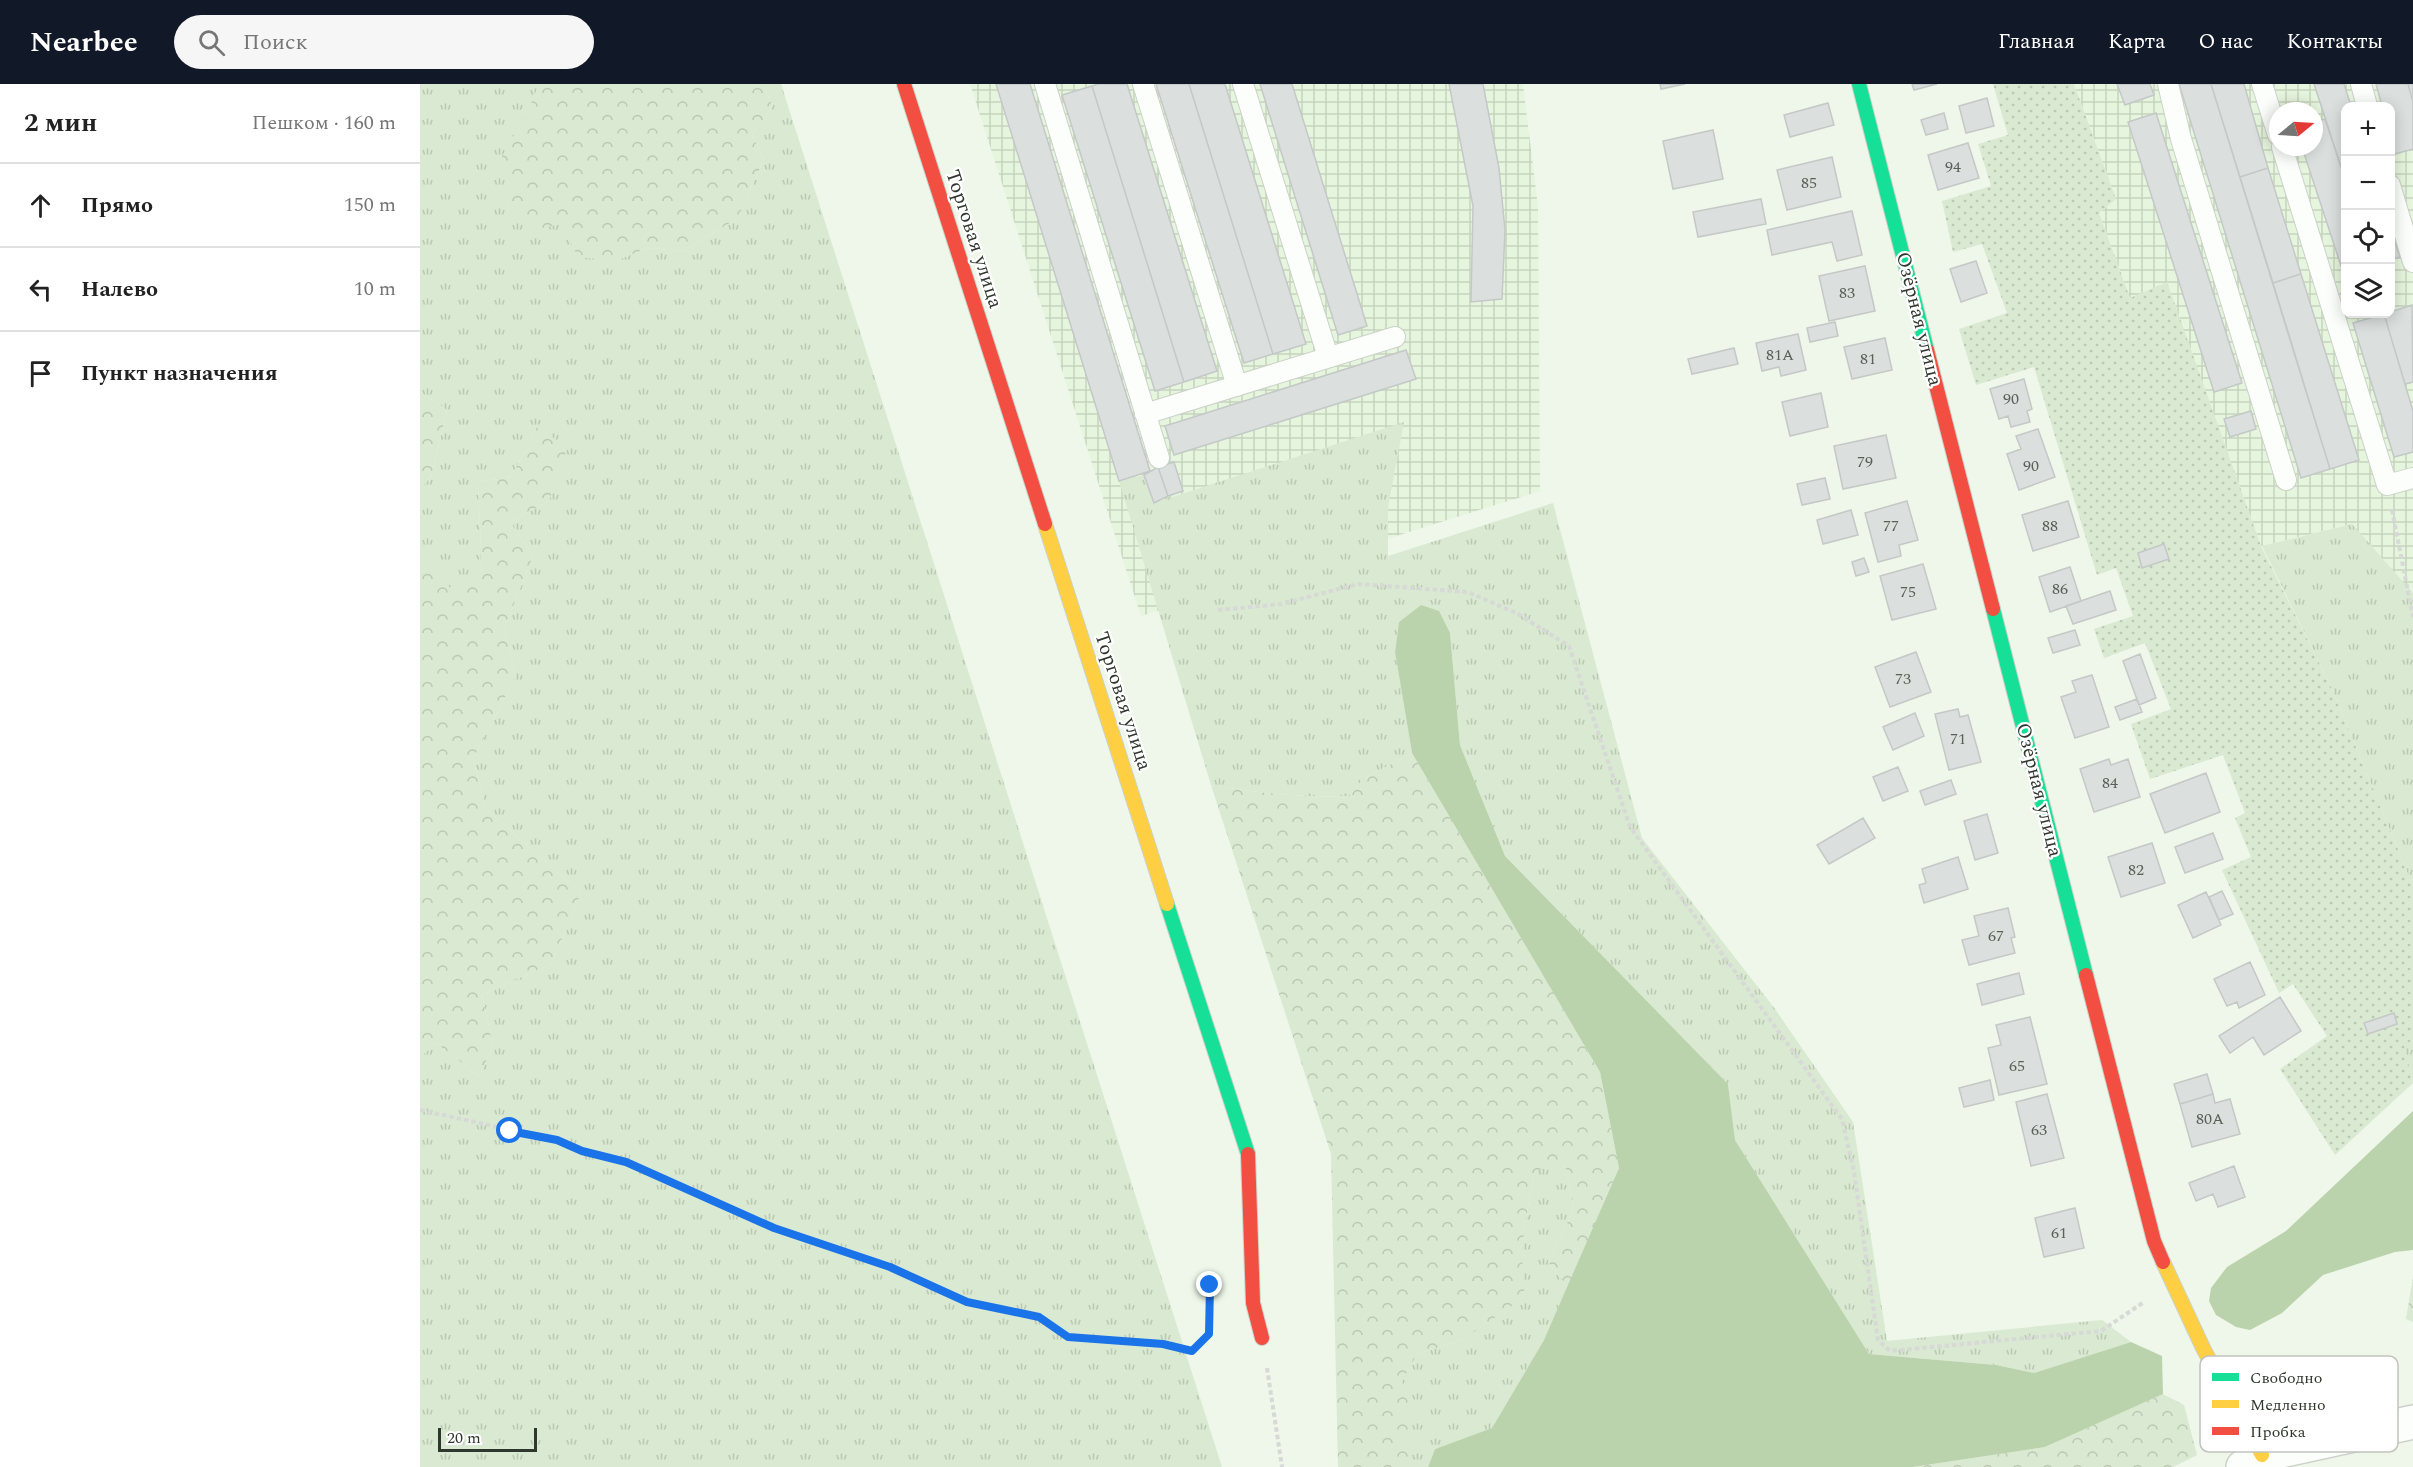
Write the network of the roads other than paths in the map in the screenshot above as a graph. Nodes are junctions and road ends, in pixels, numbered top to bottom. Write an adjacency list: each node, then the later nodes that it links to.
1 (904, 84): 21 (street, Торговая улица)
2 (1045, 84): 17 (lane)
3 (1143, 84): 16 (lane)
4 (1243, 84): 15 (lane)
5 (1859, 84): 22 (street, Озёрная улица)
6 (2168, 84): 20 (lane)
7 (2262, 84): 10 (lane)
8 (2361, 84): 9 (lane)
9 (2366, 102)
10 (2269, 106)
11 (2285, 156): 19 (lane)
12 (2395, 199): 13 (lane)
13 (2413, 262)
14 (1395, 337): 15 (lane)
15 (1328, 357): 16 (lane)
16 (1237, 386): 17 (lane)
17 (1145, 414): 18 (lane)
18 (1159, 458)
19 (2413, 478)
20 (2286, 480)
21 (1262, 1338)
22 (2205, 1356)
23 (2413, 1422): 24 (street)
24 (2398, 1426)
25 (2290, 1452): 26 (street)
26 (2253, 1461)

